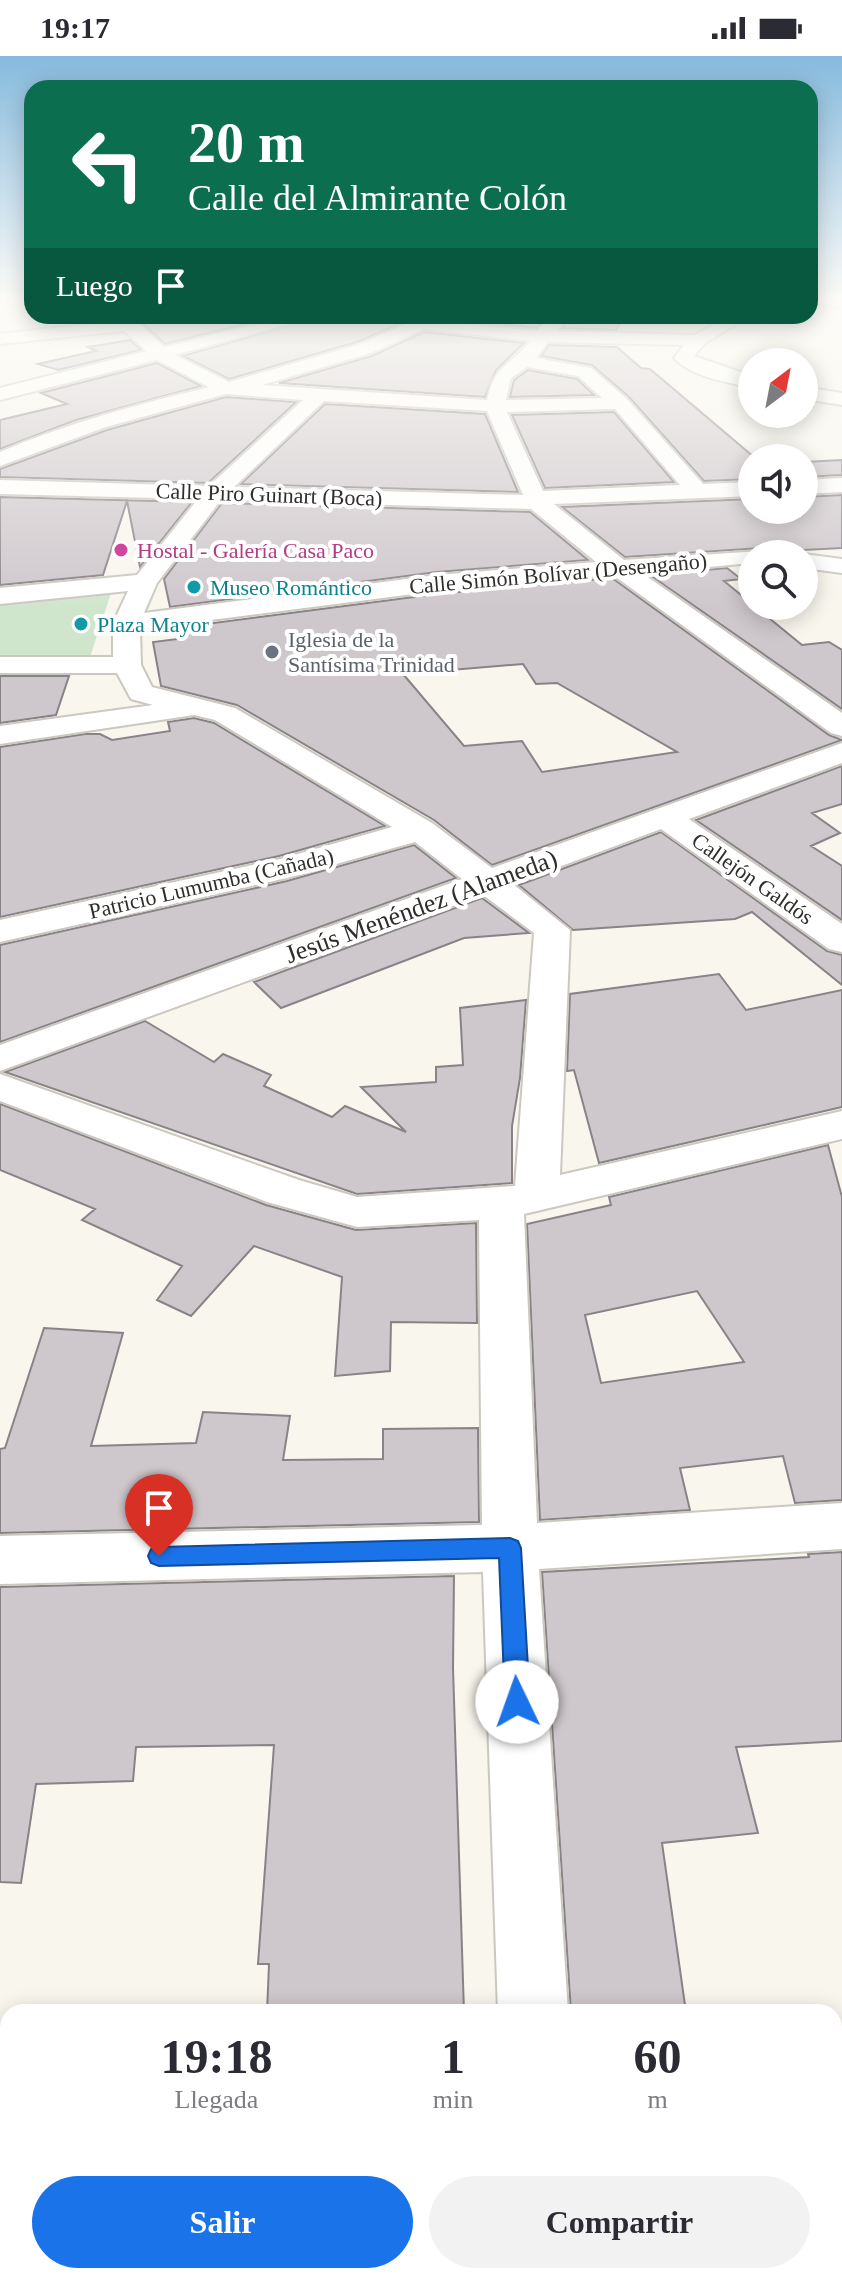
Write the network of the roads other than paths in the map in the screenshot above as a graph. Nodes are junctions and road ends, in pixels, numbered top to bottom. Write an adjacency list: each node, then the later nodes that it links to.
1 (179, 401): 9 (street)
2 (313, 401): 14 (street)
3 (396, 401): 7 (street)
4 (496, 401): 7 (street)
5 (618, 401): 6 (street)
6 (620, 403): 7 (street); 13 (street)
7 (495, 406): 15 (street)
8 (0, 433): 9 (street)
9 (43, 441): 10 (street)
10 (0, 460)
11 (0, 487): 14 (street, Calle Piro Guinart (Boca))
12 (738, 489): 13 (street, Calle Piro Guinart (Boca))
13 (696, 490): 15 (street, Calle Piro Guinart (Boca))
14 (215, 493): 15 (street, Calle Piro Guinart (Boca)); 20 (street)
15 (536, 500): 18 (street)
16 (738, 557): 18 (street, Calle Simón Bolívar (Desengaño))
17 (818, 563): 19 (street)
18 (615, 565): 22 (street, Calle Simón Bolívar (Desengaño)); 27 (street)
19 (842, 566)
20 (145, 582): 21 (street); 22 (street)
21 (0, 596)
22 (126, 623): 24 (street)
23 (0, 665): 24 (street)
24 (127, 665): 26 (street)
25 (254, 700): 26 (street)
26 (196, 708): 28 (street); 31 (street)
27 (842, 727)
28 (0, 735)
29 (842, 752): 30 (street, Jesús Menéndez (Alameda))
30 (663, 816): 32 (street, Jesús Menéndez (Alameda)); 34 (street, Callejón Galdós)
31 (420, 830): 32 (street); 33 (street, Patricio Lumumba (Cañada))
32 (488, 882): 35 (street, Jesús Menéndez (Alameda)); 38 (street)
33 (0, 931)
34 (842, 941)
35 (0, 1059)
36 (0, 1087): 38 (street)
37 (842, 1125): 38 (street)
38 (519, 1200): 40 (street)
39 (842, 1526): 40 (street)
40 (510, 1548): 41 (street); 42 (street)
41 (0, 1560)
42 (533, 2004)

